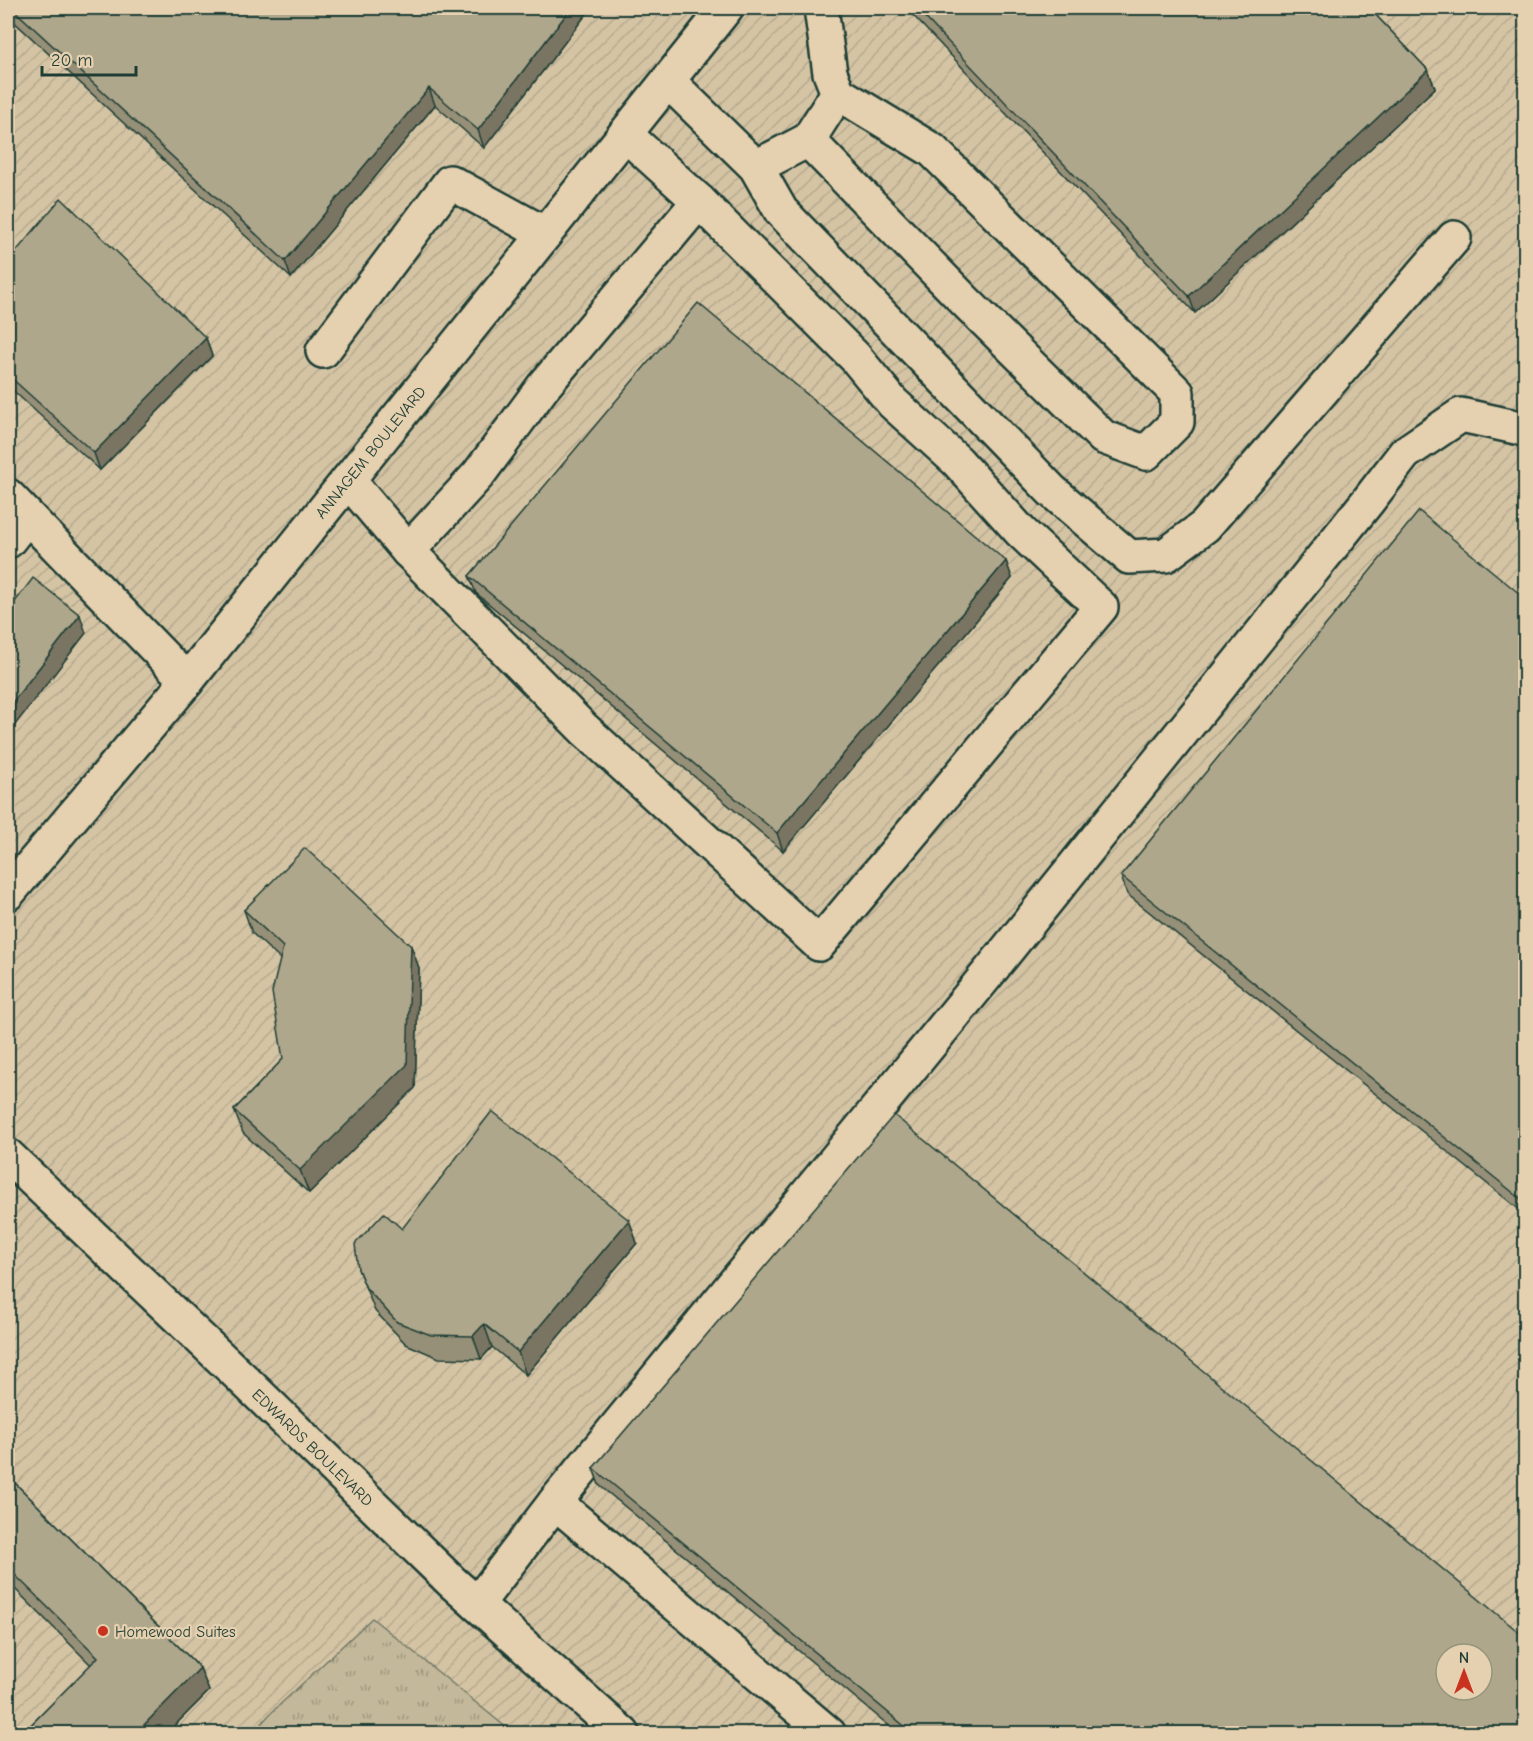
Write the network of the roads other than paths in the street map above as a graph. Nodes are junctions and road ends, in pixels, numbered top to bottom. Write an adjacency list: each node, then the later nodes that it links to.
1 (726, 8): 3 (street, ANNAGEM BOULEVARD)
2 (821, 8): 4 (street)
3 (668, 81): 5 (street, ANNAGEM BOULEVARD); 7 (street)
4 (838, 93): 6 (street); 6 (street)
5 (625, 134): 8 (street); 9 (street, ANNAGEM BOULEVARD)
6 (808, 141): 7 (street)
7 (756, 167): 10 (street)
8 (699, 201): 15 (street); 15 (street)
9 (545, 234): 11 (street); 13 (street, ANNAGEM BOULEVARD)
10 (1454, 238)
11 (323, 351)
12 (1526, 430): 19 (street)
13 (348, 480): 15 (street); 16 (street, ANNAGEM BOULEVARD)
14 (14, 518): 16 (street)
15 (408, 551)
16 (187, 681): 17 (street, ANNAGEM BOULEVARD)
17 (8, 893)
18 (8, 1156): 20 (street, EDWARDS BOULEVARD)
19 (555, 1502): 20 (street); 22 (street)
20 (477, 1604): 21 (street, EDWARDS BOULEVARD)
21 (623, 1734)
22 (829, 1734)

